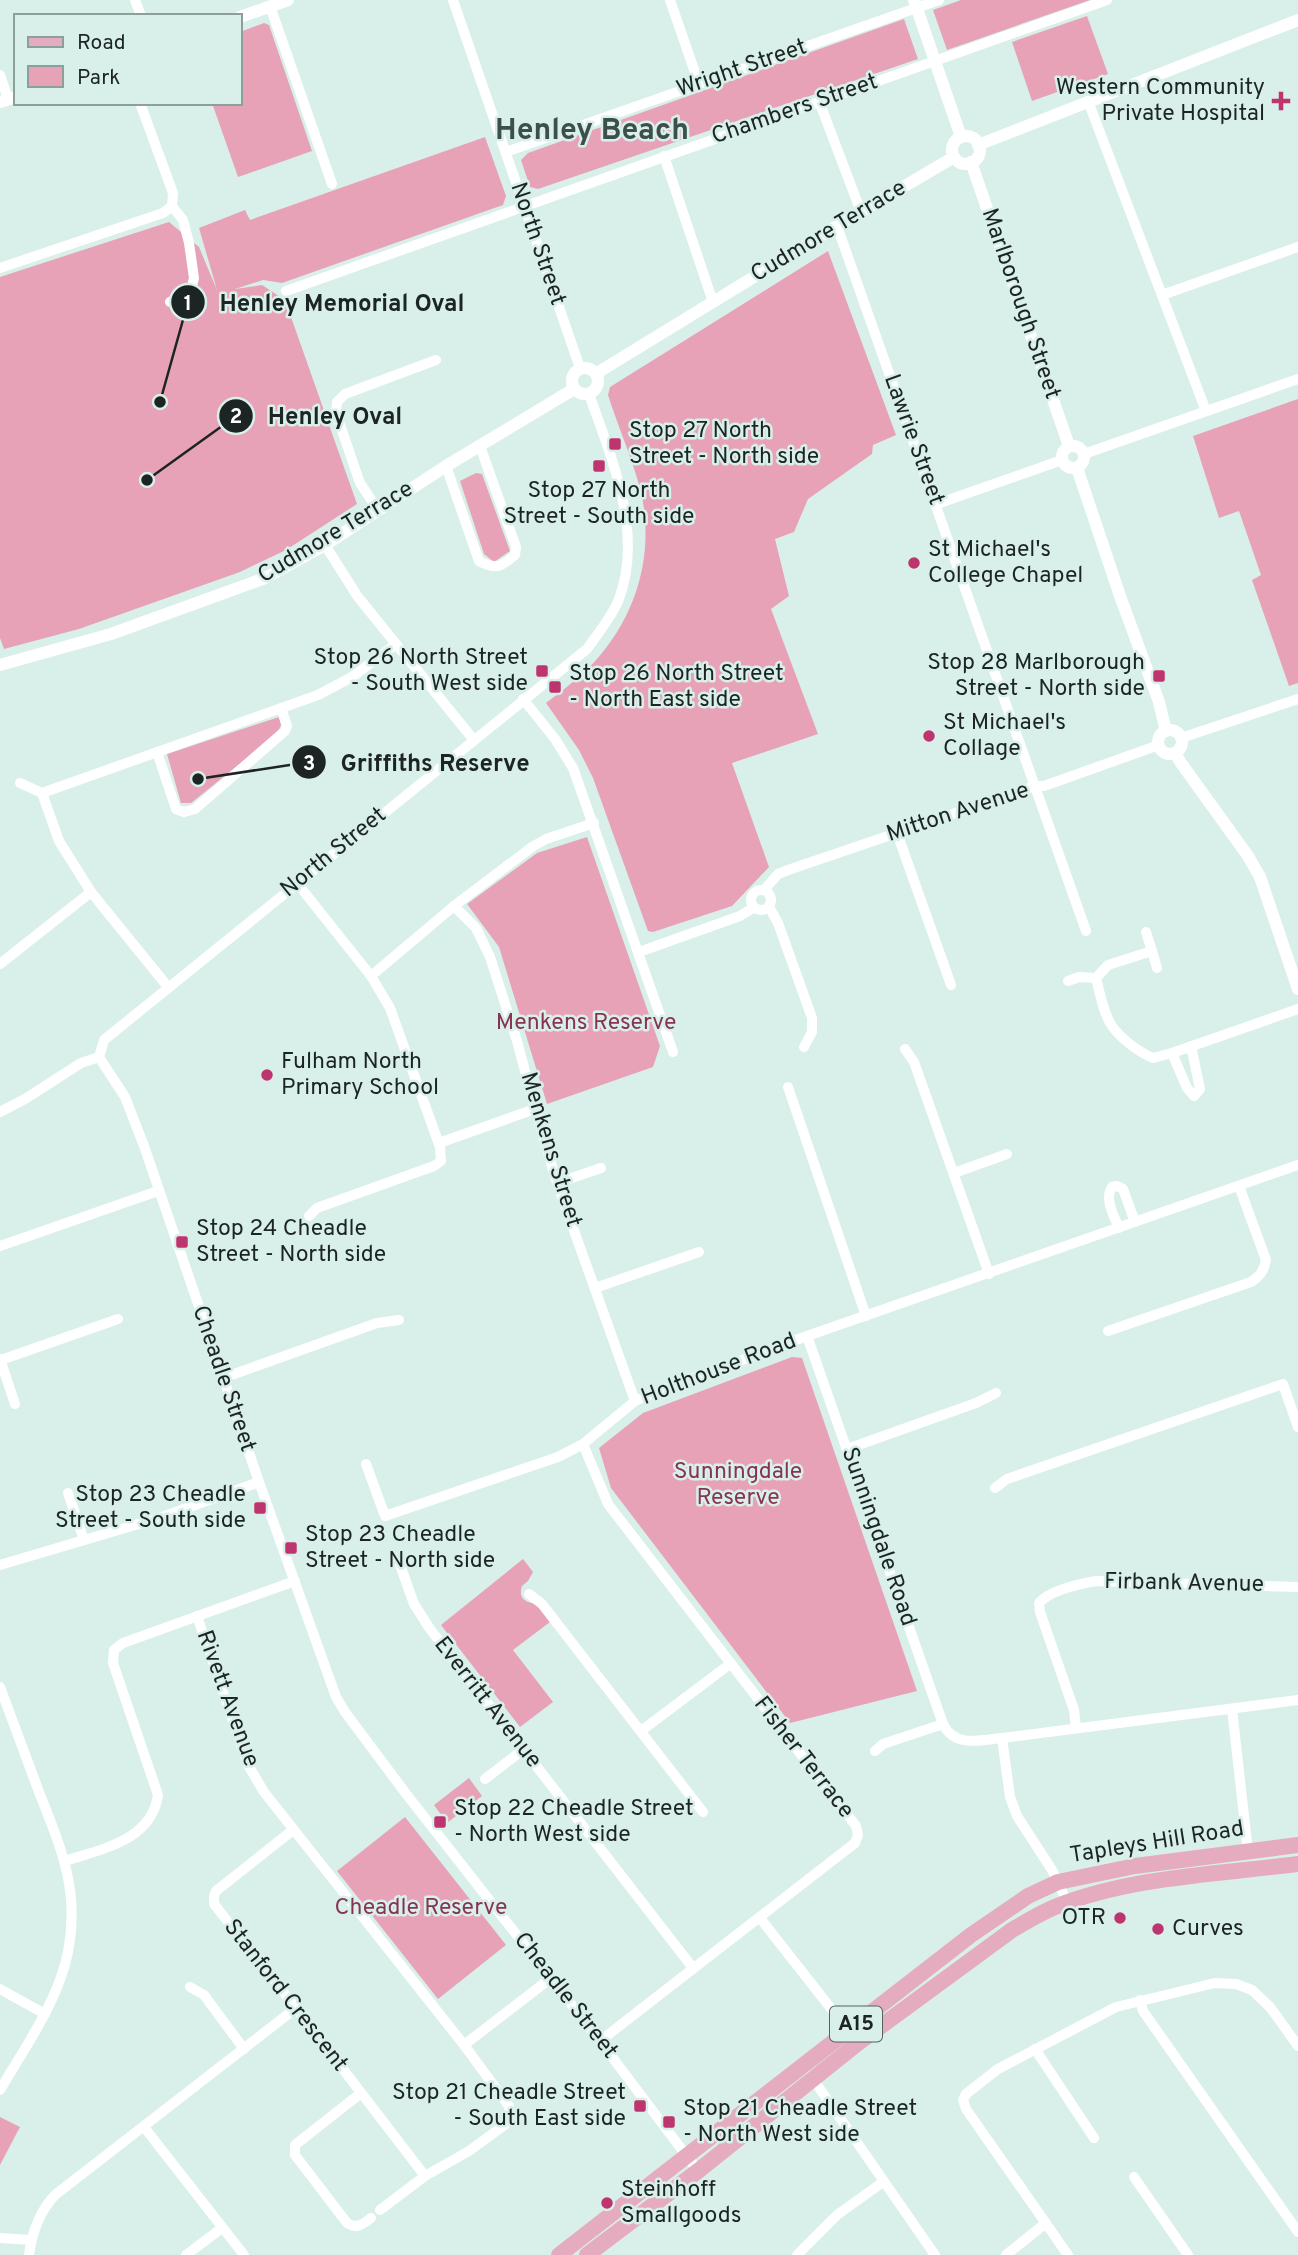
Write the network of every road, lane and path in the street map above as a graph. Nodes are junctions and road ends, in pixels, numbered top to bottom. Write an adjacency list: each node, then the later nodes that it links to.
1 (288, 0): 7 (street)
2 (453, 0): 19 (street, North Street)
3 (670, 0): 12 (street)
4 (939, 0): 6 (street, Wright Street)
5 (1107, 0): 10 (street, Chambers Street)
6 (915, 4): 10 (street); 12 (street, Wright Street)
7 (270, 6): 8 (street); 23 (street)
8 (242, 16)
9 (1298, 20): 15 (street)
10 (935, 61): 14 (street, Chambers Street); 17 (street)
11 (0, 75): 13 (street)
12 (699, 84): 19 (street, Wright Street)
13 (8, 100)
14 (819, 101): 20 (street, Chambers Street); 26 (street)
15 (1088, 101): 18 (street); 31 (street)
16 (141, 105): 24 (street)
17 (961, 137): 18 (street); 21 (street)
18 (978, 145): 22 (street)
19 (506, 152): 25 (street, North Street)
20 (664, 156): 25 (street, Chambers Street); 33 (street)
21 (954, 157): 22 (street); 26 (street, Cudmore Terrace)
22 (971, 162): 42 (street, Marlborough Street)
23 (332, 184)
24 (172, 206): 29 (street); 32 (street)
25 (524, 206): 30 (street, Chambers Street); 35 (street, North Street)
26 (860, 212): 27 (street, Cudmore Terrace)
27 (837, 226): 33 (street, Cudmore Terrace); 47 (street, Lawrie Street)
28 (1298, 247): 31 (street)
29 (0, 268)
30 (286, 291)
31 (1162, 295): 40 (street)
32 (170, 302)
33 (713, 302): 36 (street, Cudmore Terrace)
34 (436, 360): 48 (street)
35 (580, 368): 36 (street); 38 (street)
36 (597, 373): 39 (street)
37 (1298, 379): 40 (street)
38 (574, 389): 39 (street); 41 (street, Cudmore Terrace)
39 (589, 394): 52 (street, North Street)
40 (1206, 411): 43 (street)
41 (480, 446): 45 (street, Cudmore Terrace); 45 (street)
42 (1069, 446): 43 (street); 44 (street)
43 (1084, 454): 46 (street)
44 (1062, 460): 46 (street); 47 (street)
45 (446, 466): 48 (street, Cudmore Terrace)
46 (1077, 468): 55 (street)
47 (937, 504): 62 (street, Lawrie Street)
48 (379, 510): 49 (street, Cudmore Terrace)
49 (325, 544): 50 (street); 51 (street, Cudmore Terrace)
50 (396, 644): 54 (street); 57 (street)
51 (0, 665)
52 (523, 699): 57 (street, North Street); 64 (street)
53 (1298, 699): 56 (street)
54 (281, 708): 59 (street); 59 (street)
55 (1166, 731): 56 (street); 58 (street)
56 (1181, 738): 60 (street)
57 (474, 739): 66 (street, North Street)
58 (1159, 746): 60 (street); 62 (street, Mitton Avenue)
59 (157, 752): 63 (street)
60 (1175, 753): 83 (street)
61 (20, 783): 63 (street)
62 (1035, 786): 65 (street, Mitton Avenue); 72 (street, Lawrie Street)
63 (42, 793): 68 (street)
64 (594, 822): 69 (street); 74 (street)
65 (897, 833): 67 (street, Mitton Avenue); 81 (street)
66 (297, 883): 78 (street); 82 (street, North Street)
67 (764, 890): 70 (street); 71 (street)
68 (91, 892): 76 (street); 82 (street)
69 (454, 906): 78 (street); 92 (street, Menkens Street)
70 (769, 907): 71 (street); 85 (street)
71 (753, 908): 74 (street)
72 (1086, 931)
73 (1146, 932): 75 (street)
74 (639, 951): 88 (street)
75 (1152, 951): 77 (street); 79 (street)
76 (1, 961)
77 (1157, 968)
78 (371, 976): 94 (street)
79 (1096, 978): 80 (street); 89 (street)
80 (1068, 981)
81 (951, 985)
82 (168, 987): 90 (street, North Street)
83 (1298, 989)
84 (1298, 1009): 86 (street)
85 (804, 1046)
86 (1191, 1046): 89 (street); 89 (street)
87 (905, 1049): 98 (street)
88 (673, 1052)
89 (1171, 1053)
90 (99, 1057): 93 (street); 101 (street, Cheadle Street)
91 (788, 1087): 109 (street)
92 (535, 1109): 94 (street); 99 (street, Menkens Street)
93 (0, 1112)
94 (439, 1143): 102 (street)
95 (1007, 1154): 98 (street)
96 (1298, 1165): 100 (street, Holthouse Road)
97 (601, 1168): 99 (street)
98 (954, 1173): 107 (street)
99 (558, 1182): 108 (street, Menkens Street)
100 (1239, 1186): 103 (street, Holthouse Road); 112 (street)
101 (158, 1191): 105 (street); 115 (street, Cheadle Street)
102 (309, 1216)
103 (1135, 1222): 104 (street, Holthouse Road); 104 (street)
104 (1119, 1228): 107 (street, Holthouse Road)
105 (0, 1246)
106 (699, 1252): 108 (street)
107 (989, 1273): 109 (street, Holthouse Road)
108 (595, 1288): 118 (street, Menkens Street)
109 (866, 1316): 113 (street, Holthouse Road)
110 (118, 1319): 114 (street)
111 (399, 1320): 115 (street)
112 (1108, 1331)
113 (807, 1336): 118 (street, Holthouse Road); 123 (street, Sunningdale Road)
114 (0, 1359): 120 (street)
115 (223, 1378): 125 (street, Cheadle Street)
116 (1298, 1388): 119 (street)
117 (996, 1393): 123 (street)
118 (635, 1401): 122 (street, Holthouse Road)
119 (1289, 1401): 121 (street); 126 (street)
120 (15, 1404)
121 (1298, 1427)
122 (583, 1444): 124 (street, Holthouse Road); 135 (street, Fisher Terrace)
123 (847, 1450): 139 (street, Sunningdale Road)
124 (366, 1464)
125 (259, 1482): 128 (street); 131 (street, Cheadle Street)
126 (995, 1488)
127 (68, 1493): 128 (street)
128 (84, 1540): 130 (street)
129 (400, 1562): 143 (street, Everritt Avenue)
130 (0, 1565)
131 (295, 1581): 134 (street); 156 (street, Cheadle Street)
132 (1298, 1587): 140 (street, Firbank Avenue)
133 (528, 1594): 141 (street)
134 (197, 1616): 147 (street, Rivett Avenue); 150 (street)
135 (730, 1664): 141 (street); 154 (street, Fisher Terrace)
136 (0, 1687): 150 (street)
137 (1298, 1700): 138 (street)
138 (1232, 1709): 140 (street); 149 (street)
139 (943, 1724): 142 (street, Sunningdale Road); 144 (street)
140 (1076, 1728): 142 (street)
141 (641, 1731): 146 (street)
142 (1002, 1738): 152 (street)
143 (524, 1749): 145 (street); 155 (street, Everritt Avenue)
144 (875, 1751)
145 (485, 1779)
146 (704, 1812)
147 (293, 1830): 160 (street, Stanford Crescent); 165 (street, Rivett Avenue)
148 (1298, 1845): 149 (main road, Tapleys Hill Road / A15)
149 (1248, 1852): 152 (main road, Tapleys Hill Road / A15)
150 (65, 1861): 161 (street)
151 (1298, 1864): 153 (main road, Tapleys Hill Road / A15)
152 (1058, 1882): 153 (street); 162 (main road, Tapleys Hill Road / A15)
153 (1067, 1902): 164 (main road, Tapleys Hill Road / A15)
154 (760, 1918): 155 (street, Fisher Terrace); 162 (street)
155 (693, 1968): 163 (street, Fisher Terrace)
156 (551, 1978): 163 (street, Cheadle Street); 165 (street)
157 (190, 1987): 167 (street)
158 (0, 1989): 161 (street)
159 (1140, 2000): 166 (street); 168 (street); 184 (street)
160 (296, 2008): 167 (street); 172 (street, Stanford Crescent)
161 (45, 2014): 171 (street)
162 (848, 2030): 164 (street); 169 (main road, Tapleys Hill Road / A15)
163 (600, 2041): 175 (street, Cheadle Street)
164 (858, 2043): 170 (main road, Tapleys Hill Road / A15)
165 (464, 2045): 177 (street, Rivett Avenue)
166 (1298, 2046)
167 (244, 2049): 173 (street)
168 (1035, 2049): 174 (street); 182 (street)
169 (802, 2065): 170 (street); 175 (main road, Tapleys Hill Road / A15)
170 (814, 2079): 176 (main road, Tapleys Hill Road / A15); 179 (street)
171 (0, 2090)
172 (361, 2093): 177 (street, Stanford Crescent); 181 (street)
173 (144, 2127): 183 (street); 186 (street)
174 (1094, 2138)
175 (687, 2156): 176 (street, Cheadle Street); 187 (main road, Tapleys Hill Road / A15)
176 (698, 2171): 187 (main road, Tapleys Hill Road / A15)
177 (425, 2176): 180 (street)
178 (1134, 2177): 196 (street)
179 (883, 2182): 192 (street); 193 (street)
180 (380, 2210)
181 (371, 2218)
182 (1045, 2223): 194 (street); 195 (street)
183 (222, 2228): 189 (street); 190 (street)
184 (1298, 2232)
185 (0, 2238): 186 (street)
186 (31, 2240): 188 (street)
187 (593, 2248): 191 (main road, Tapleys Hill Road / A15)
188 (29, 2255)
189 (186, 2255)
190 (244, 2255)
191 (559, 2255)
192 (797, 2255)
193 (935, 2255)
194 (1006, 2255)
195 (1068, 2255)
196 (1188, 2255)

